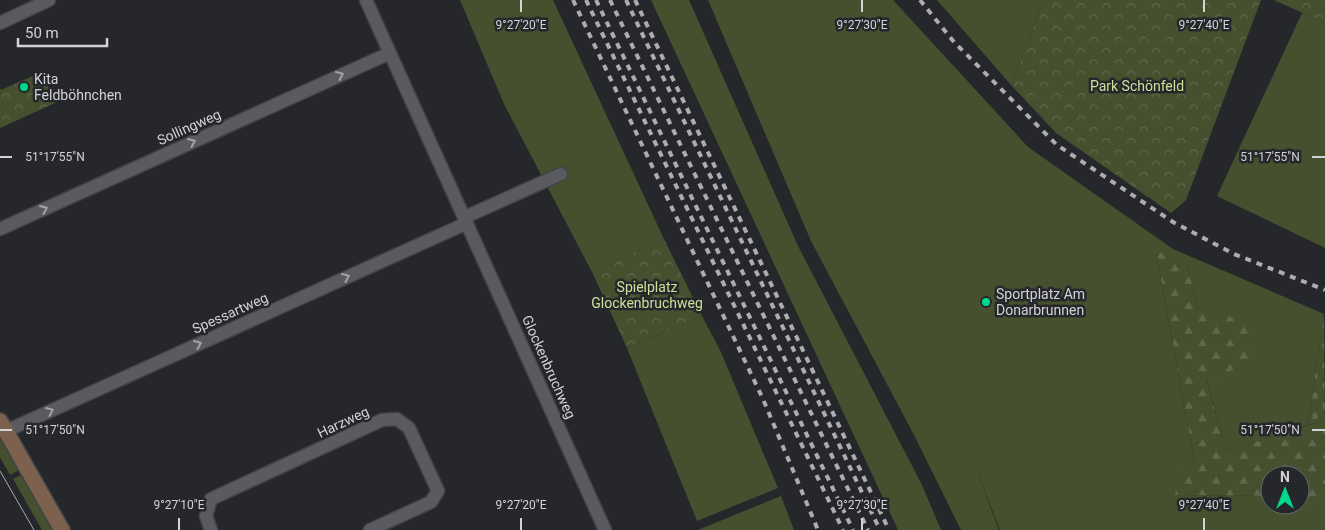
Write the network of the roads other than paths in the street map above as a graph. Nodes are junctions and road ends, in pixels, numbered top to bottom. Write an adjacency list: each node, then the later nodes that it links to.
1 (49, 0): 3 (street)
2 (366, 0): 4 (street, Glockenbruchweg)
3 (0, 23)
4 (390, 53): 6 (street, Glockenbruchweg); 7 (street, Sollingweg, one-way to 4)
5 (561, 174): 6 (street)
6 (466, 220): 8 (street, Spessartweg, one-way to 6); 12 (street, Glockenbruchweg)
7 (0, 229)
8 (3, 426): 9 (main road)
9 (62, 530)
10 (212, 530): 11 (street, Harzweg)
11 (370, 530)
12 (605, 530)

